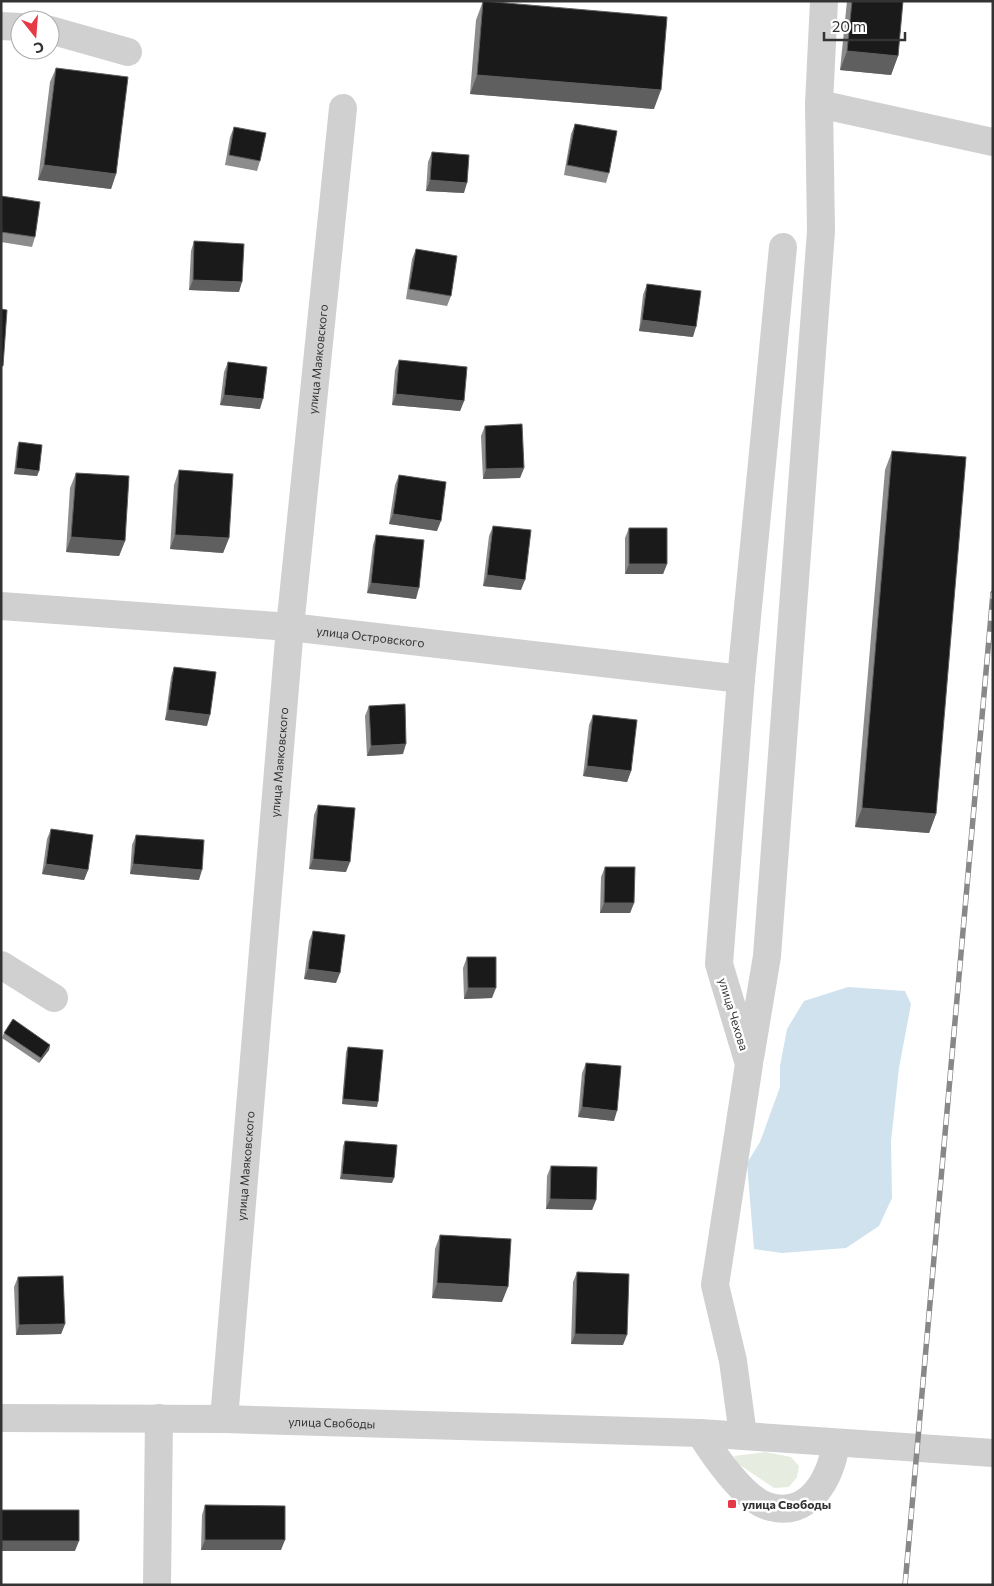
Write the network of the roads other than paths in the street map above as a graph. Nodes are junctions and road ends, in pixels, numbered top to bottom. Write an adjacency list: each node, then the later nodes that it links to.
1 (824, 1): 4 (street)
2 (60, 33): 3 (street)
3 (128, 52)
4 (819, 104): 6 (street); 13 (street)
5 (343, 108): 9 (street, улица Маяковского)
6 (993, 142)
7 (783, 247): 10 (street, улица Чехова)
8 (1, 606): 9 (street, улица Островского)
9 (290, 627): 10 (street, улица Островского); 16 (street, улица Маяковского)
10 (741, 679): 13 (street, улица Чехова)
11 (1, 965): 12 (street)
12 (54, 998)
13 (749, 1064): 18 (street, улица Чехова)
14 (1, 1418): 15 (street, улица Свободы)
15 (158, 1418): 16 (street, улица Свободы); 21 (street)
16 (224, 1418): 17 (street, улица Свободы)
17 (700, 1433): 18 (street, улица Свободы); 19 (street)
18 (744, 1435): 19 (street, улица Свободы)
19 (836, 1443): 20 (street, улица Свободы)
20 (993, 1453)
21 (156, 1585)

